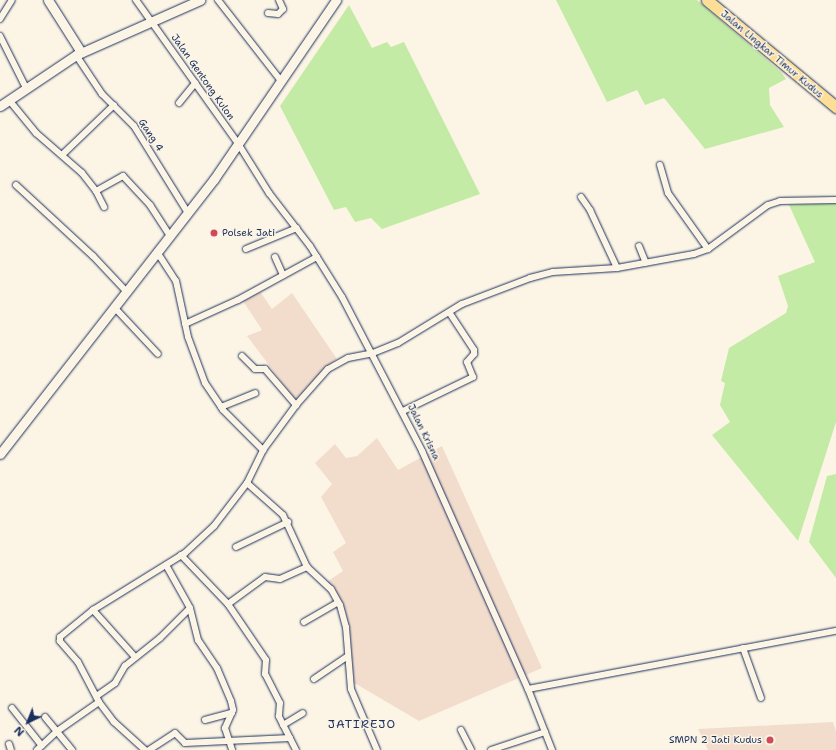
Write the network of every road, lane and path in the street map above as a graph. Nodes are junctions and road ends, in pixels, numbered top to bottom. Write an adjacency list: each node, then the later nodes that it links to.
1 (48, 0): 14 (main road)
2 (136, 0): 12 (street, Jalan Gentong Kulon)
3 (200, 0): 12 (main road)
4 (218, 0): 15 (street)
5 (279, 0): 10 (street)
6 (336, 0): 15 (main road)
7 (707, 0): 23 (highway, Jalan Lingkar Timur Kudus)
8 (716, 0): 18 (highway, Jalan Lingkar Timur Kudus)
9 (8, 1): 11 (street)
10 (268, 13)
11 (0, 19)
12 (151, 21): 14 (main road); 16 (street, Jalan Gentong Kulon)
13 (0, 36): 17 (street)
14 (79, 53): 17 (main road); 21 (street, Gang 4)
15 (281, 81): 24 (main road)
16 (195, 83): 20 (street); 24 (street, Jalan Gentong Kulon)
17 (26, 88): 19 (main road)
18 (836, 99)
19 (9, 100): 22 (main road); 25 (street)
20 (179, 103)
21 (114, 105): 25 (street); 32 (street, Gang 4)
22 (0, 106)
23 (836, 107)
24 (239, 145): 32 (main road); 33 (street, Jalan Krisna)
25 (62, 155): 28 (street)
26 (660, 165): 37 (street)
27 (16, 185): 44 (street)
28 (96, 191): 31 (street); 34 (street)
29 (581, 198): 42 (street)
30 (836, 200): 37 (street)
31 (104, 207)
32 (188, 213): 34 (main road)
33 (297, 228): 36 (street); 40 (street, Jalan Krisna)
34 (170, 236): 38 (main road)
35 (640, 246): 41 (street)
36 (246, 249)
37 (708, 249): 41 (street)
38 (157, 252): 44 (main road); 47 (street)
39 (275, 257): 43 (street)
40 (317, 257): 43 (street); 48 (street, Jalan Krisna)
41 (646, 263): 42 (street)
42 (616, 268): 46 (street)
43 (282, 275): 47 (street)
44 (126, 291): 45 (main road)
45 (114, 307): 49 (street); 56 (main road)
46 (449, 312): 48 (street); 54 (street)
47 (185, 324): 53 (street)
48 (373, 353): 52 (street); 54 (street, Jalan Krisna)
49 (158, 354)
50 (242, 356): 52 (street)
51 (255, 393): 53 (street)
52 (296, 405): 55 (street)
53 (221, 407): 55 (street)
54 (403, 411): 73 (street, Jalan Krisna)
55 (263, 450): 57 (street)
56 (0, 454)
57 (247, 482): 58 (street); 60 (street)
58 (288, 522): 59 (street); 62 (street)
59 (236, 547)
60 (181, 555): 61 (street); 64 (street)
61 (166, 565): 65 (street); 66 (street)
62 (307, 567): 63 (street); 64 (street)
63 (338, 602): 67 (street); 70 (street)
64 (228, 604): 81 (street)
65 (190, 608): 71 (street); 77 (street)
66 (93, 610): 71 (street); 74 (street)
67 (304, 622)
68 (836, 631): 69 (street)
69 (743, 648): 73 (street); 75 (street)
70 (348, 656): 72 (street); 93 (street)
71 (135, 658): 74 (street)
72 (314, 679)
73 (528, 689): 84 (street, Jalan Krisna)
74 (99, 698): 83 (street); 89 (street)
75 (762, 698)
76 (12, 708): 87 (street)
77 (232, 713): 80 (street); 86 (street)
78 (303, 713): 81 (street)
79 (45, 717): 83 (street)
80 (205, 720)
81 (283, 725): 85 (street)
82 (461, 730): 94 (street)
83 (56, 732): 87 (street); 88 (street)
84 (545, 732): 95 (street); 96 (street, Jalan Krisna)
85 (290, 738): 86 (street); 92 (street)
86 (228, 740): 90 (street); 91 (street)
87 (40, 748)
88 (72, 750)
89 (145, 750)
90 (149, 750)
91 (232, 750)
92 (296, 750)
93 (377, 750)
94 (471, 750)
95 (491, 750)
96 (552, 750)

